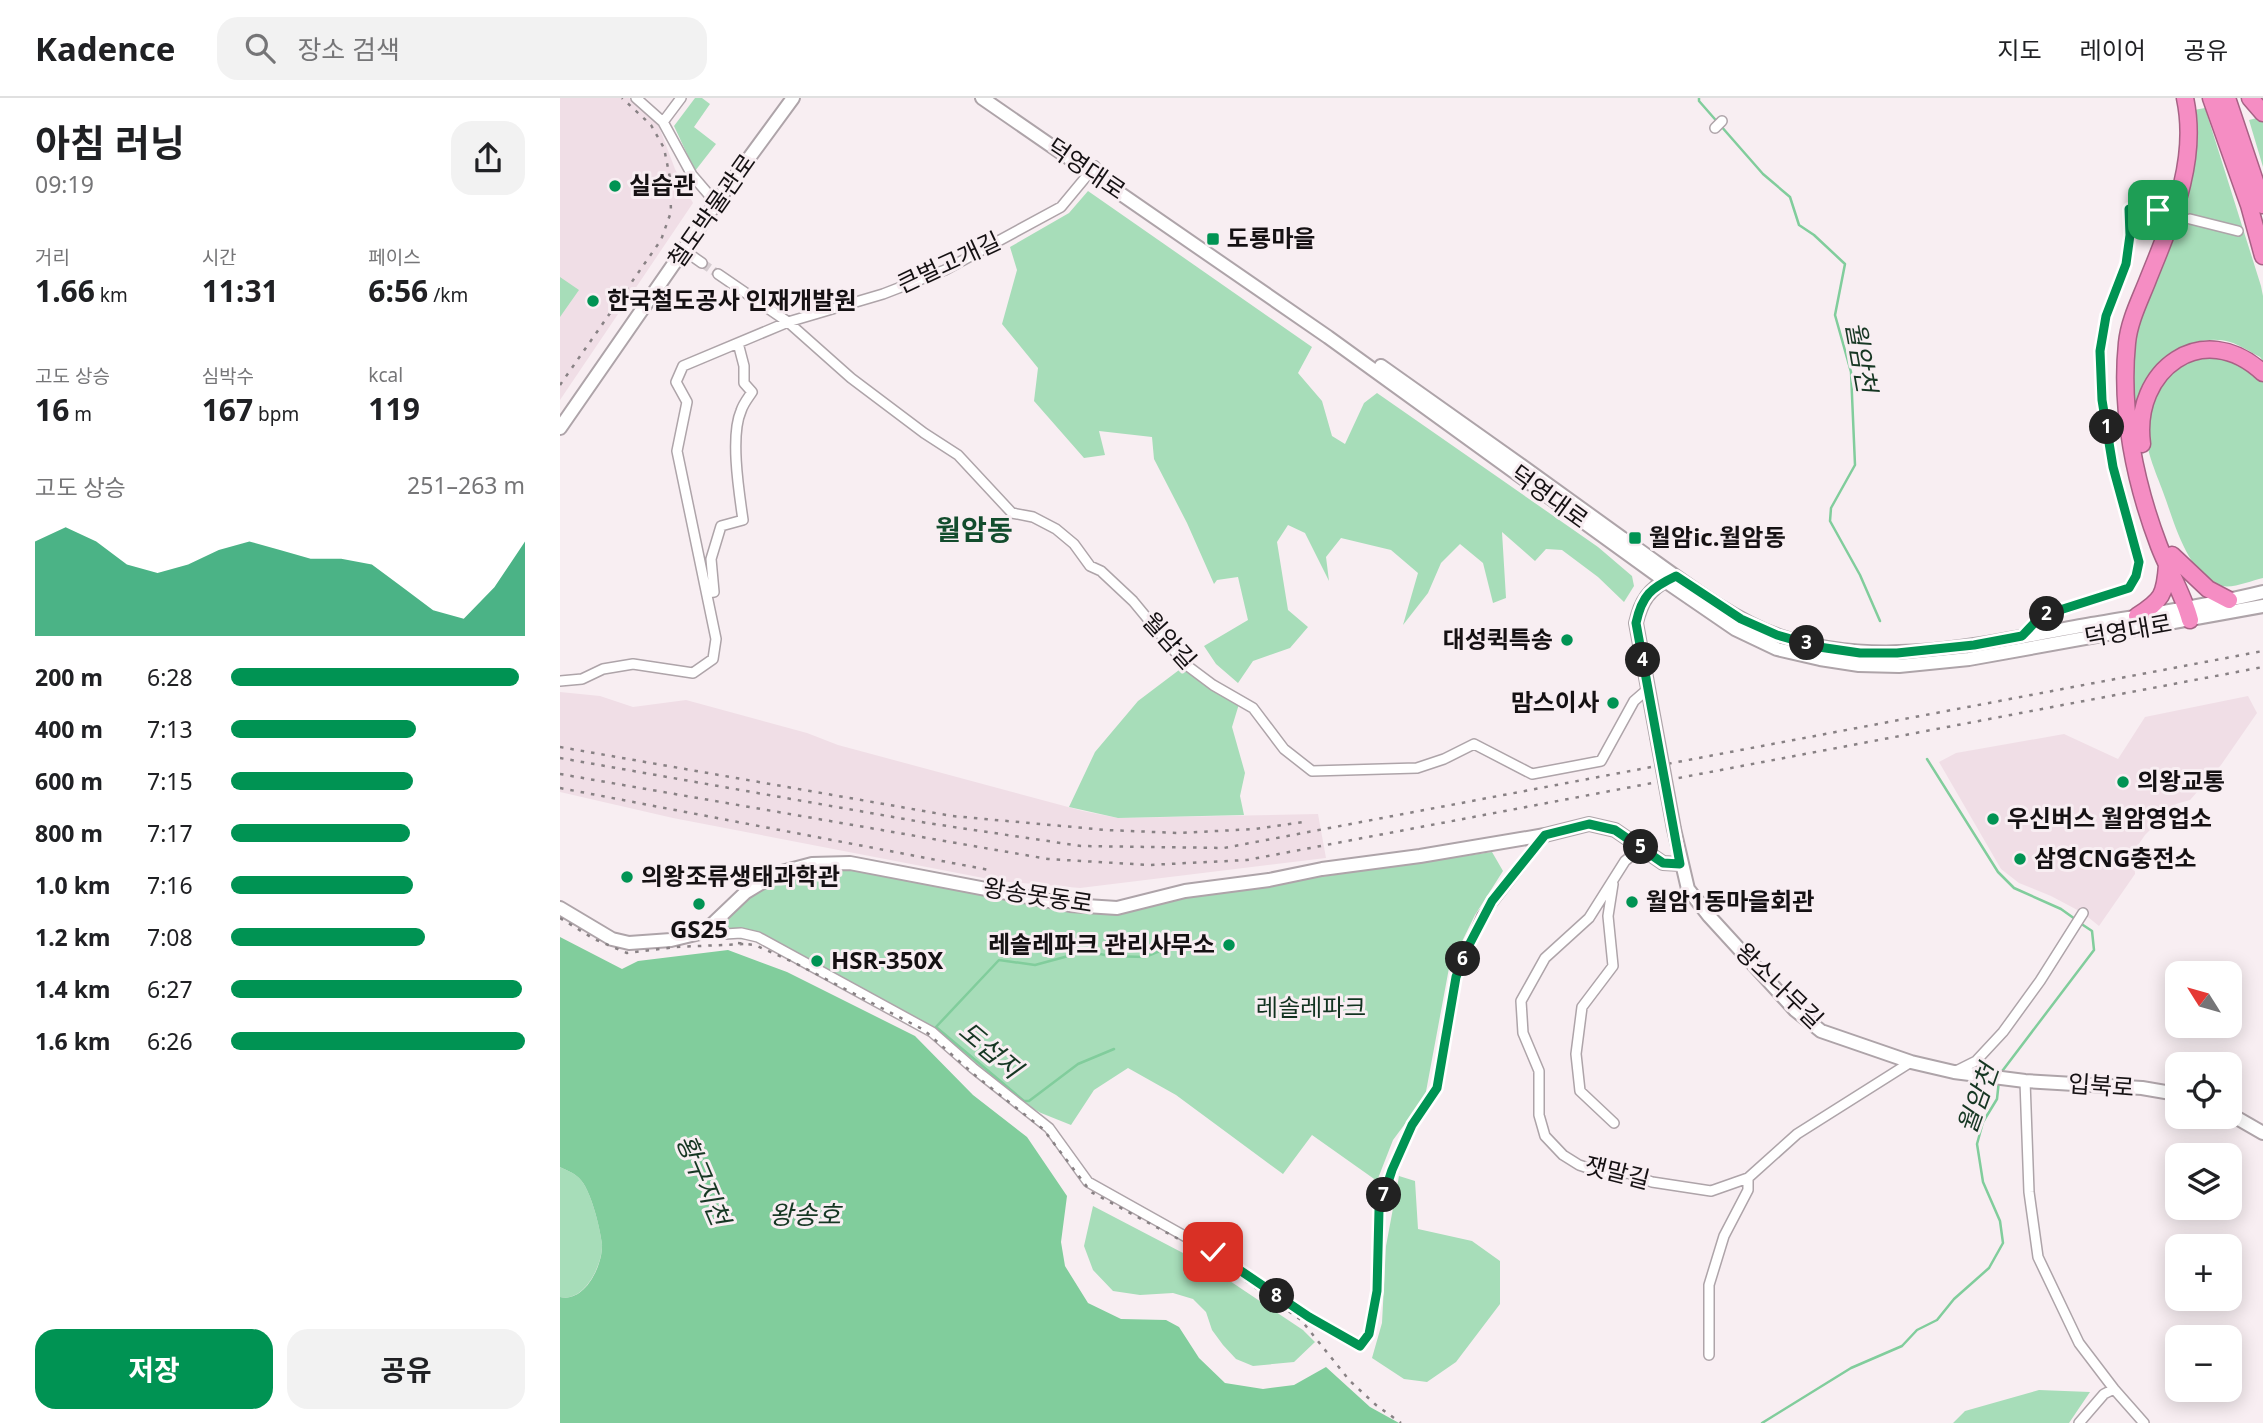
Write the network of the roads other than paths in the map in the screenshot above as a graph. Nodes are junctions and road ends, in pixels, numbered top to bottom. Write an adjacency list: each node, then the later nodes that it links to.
1 (636, 98): 11 (street)
2 (681, 98): 11 (street)
3 (793, 98): 13 (street, 철도박물관로)
4 (982, 98): 12 (street, 덕영대로)
5 (996, 98): 12 (street, 덕영대로)
6 (2185, 98): 26 (highway)
7 (2211, 98): 19 (highway)
8 (2227, 98): 14 (highway)
9 (2250, 98): 10 (highway)
10 (2263, 113)
11 (663, 122): 13 (street)
12 (1093, 169): 22 (street, 큰벌고개길); 27 (street, 덕영대로)
13 (716, 203): 18 (street, 철도박물관로)
14 (2263, 205)
15 (2158, 210): 34 (street)
16 (2190, 219): 17 (street)
17 (2238, 230)
18 (685, 251): 20 (street); 25 (street, 철도박물관로)
19 (2263, 256)
20 (702, 263)
21 (718, 274): 22 (street, 월암길)
22 (788, 322): 23 (street, 큰벌고개길); 36 (street, 월암길)
23 (738, 344): 29 (street); 29 (street, 큰벌고개길)
24 (2263, 373): 26 (highway)
25 (560, 428)
26 (2170, 559): 30 (highway); 32 (highway); 33 (highway)
27 (1670, 578): 32 (street, 덕영대로); 34 (street, 덕영대로); 36 (street)
28 (2263, 592): 30 (street)
29 (711, 593): 35 (street)
30 (2229, 600): 32 (street)
31 (2263, 606): 32 (street)
32 (2188, 613): 33 (street, 덕영대로)
33 (2137, 616): 34 (street, 덕영대로)
34 (2022, 636)
35 (560, 681)
36 (1649, 688): 39 (street, bridge)
37 (1545, 835): 38 (street, 왕송못동로); 41 (street, 왕송못동로); 43 (street)
38 (1642, 848): 39 (street, 왕송못동로); 40 (street, 잿말길)
39 (1680, 864): 44 (street, 왕소나무길)
40 (1614, 879): 50 (street); 52 (street, 잿말길)
41 (560, 908)
42 (2083, 914): 45 (street)
43 (725, 934)
44 (1911, 1062): 45 (street, 왕소나무길); 52 (street, 잿말길)
45 (1954, 1072): 46 (street, 왕소나무길)
46 (1979, 1076): 47 (street, 입북로)
47 (2020, 1081): 48 (street, 입북로); 54 (street)
48 (2165, 1092)
49 (2242, 1121): 51 (street)
50 (1614, 1123)
51 (2263, 1133)
52 (1748, 1178): 53 (street)
53 (1709, 1355)
54 (2114, 1389): 55 (street); 56 (street)
55 (2079, 1423)
56 (2144, 1423)

